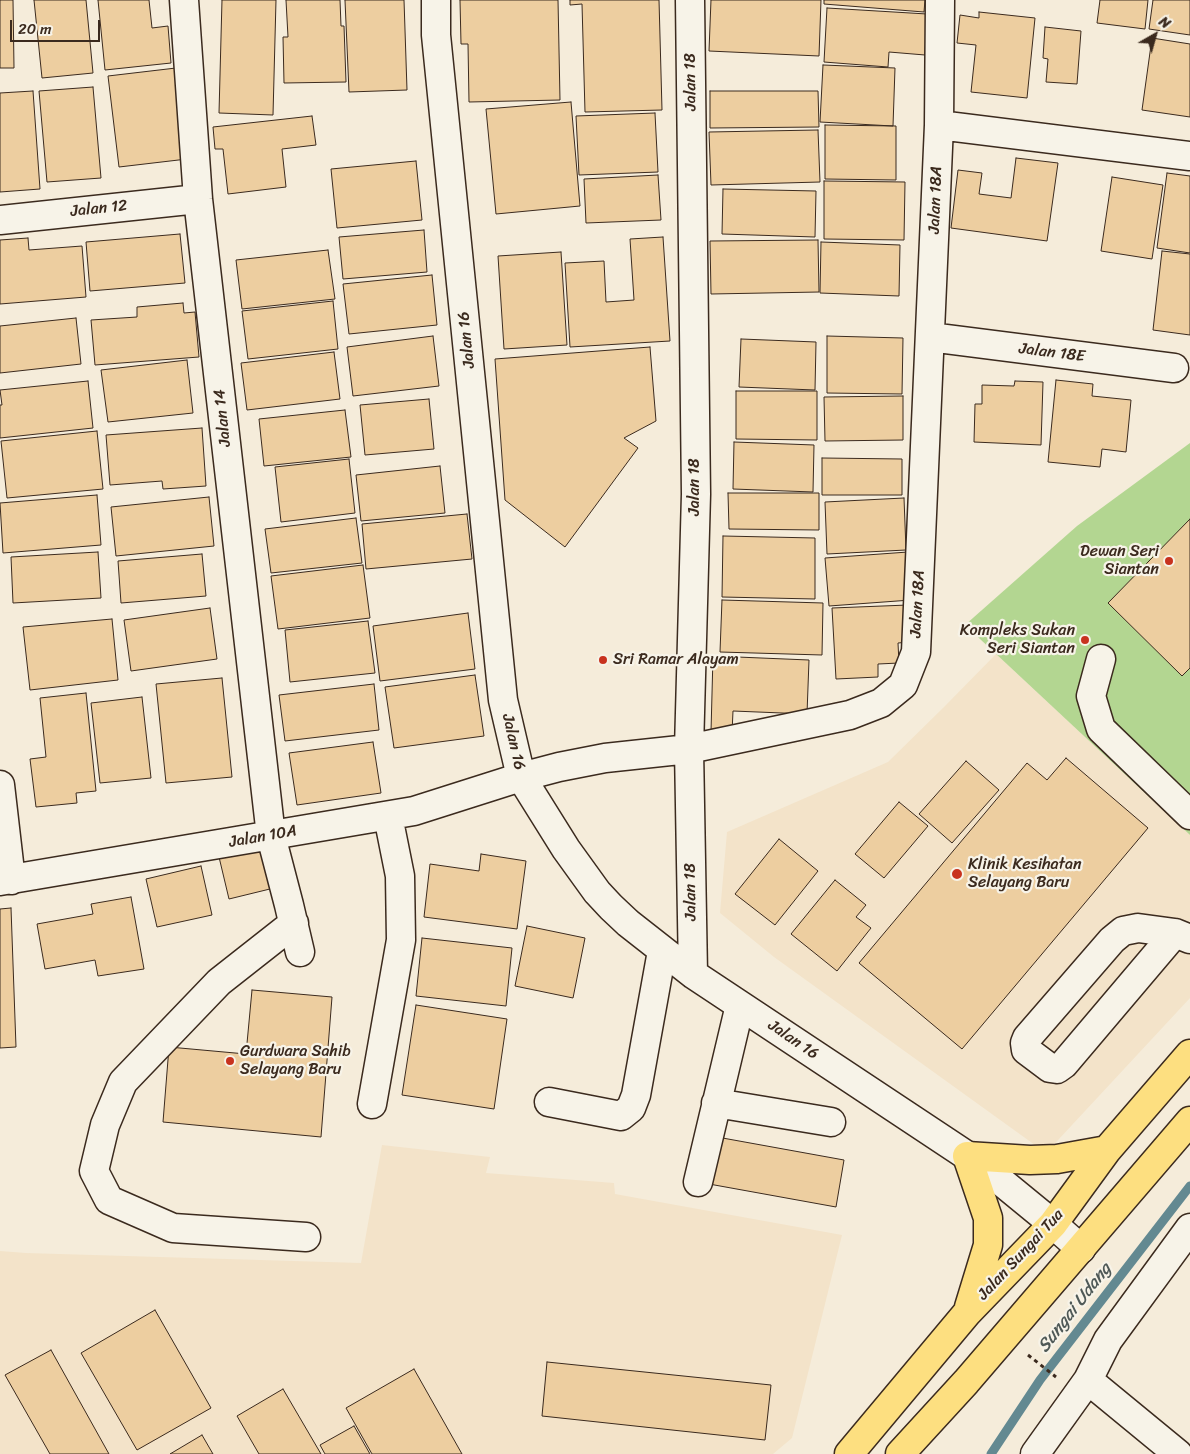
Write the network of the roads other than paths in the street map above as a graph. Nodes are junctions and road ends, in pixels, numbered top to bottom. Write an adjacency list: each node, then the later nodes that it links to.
1 (184, 0): 7 (street, Jalan 14)
2 (436, 0): 13 (street, Jalan 16)
3 (690, 0): 12 (street, Jalan 18)
4 (940, 0): 5 (street, Jalan 18A)
5 (939, 125): 6 (street); 9 (street, Jalan 18A)
6 (1190, 156)
7 (198, 199): 8 (street, Jalan 12); 17 (street, Jalan 14)
8 (0, 220)
9 (930, 337): 10 (street, Jalan 18E); 12 (street, Jalan 18A)
10 (1174, 368)
11 (1101, 659): 15 (street)
12 (689, 749): 13 (street, Jalan 18A); 23 (street, Jalan 18)
13 (521, 777): 16 (street, Jalan 10A); 21 (street, Jalan 16)
14 (0, 785): 18 (street)
15 (1190, 815)
16 (388, 816): 17 (street, Jalan 10A); 28 (street)
17 (271, 836): 18 (street, Jalan 10A); 19 (street, Jalan 14)
18 (6, 880)
19 (294, 923): 22 (street, Jalan 14); 36 (street)
20 (1183, 936): 20 (street)
21 (662, 951): 23 (street, Jalan 16); 26 (street)
22 (300, 952)
23 (693, 974): 24 (street, Jalan 16)
24 (740, 1005): 27 (street); 32 (street, Jalan 16)
25 (1190, 1054): 31 (main road, Jalan Sungai Tua)
26 (548, 1102)
27 (716, 1102): 30 (street); 33 (street)
28 (372, 1104)
29 (1190, 1121): 37 (main road)
30 (831, 1122)
31 (1108, 1150): 32 (main road); 34 (main road, Jalan Sungai Tua)
32 (967, 1156): 34 (street, Jalan 16); 38 (main road)
33 (698, 1182)
34 (1053, 1224): 37 (street, Jalan 16); 38 (main road, Jalan Sungai Tua)
35 (1190, 1228): 39 (street)
36 (306, 1237)
37 (1081, 1249): 41 (main road)
38 (967, 1313): 40 (main road, Jalan Sungai Tua)
39 (1083, 1388): 42 (street); 43 (street)
40 (849, 1454)
41 (900, 1454)
42 (1035, 1454)
43 (1178, 1454)

